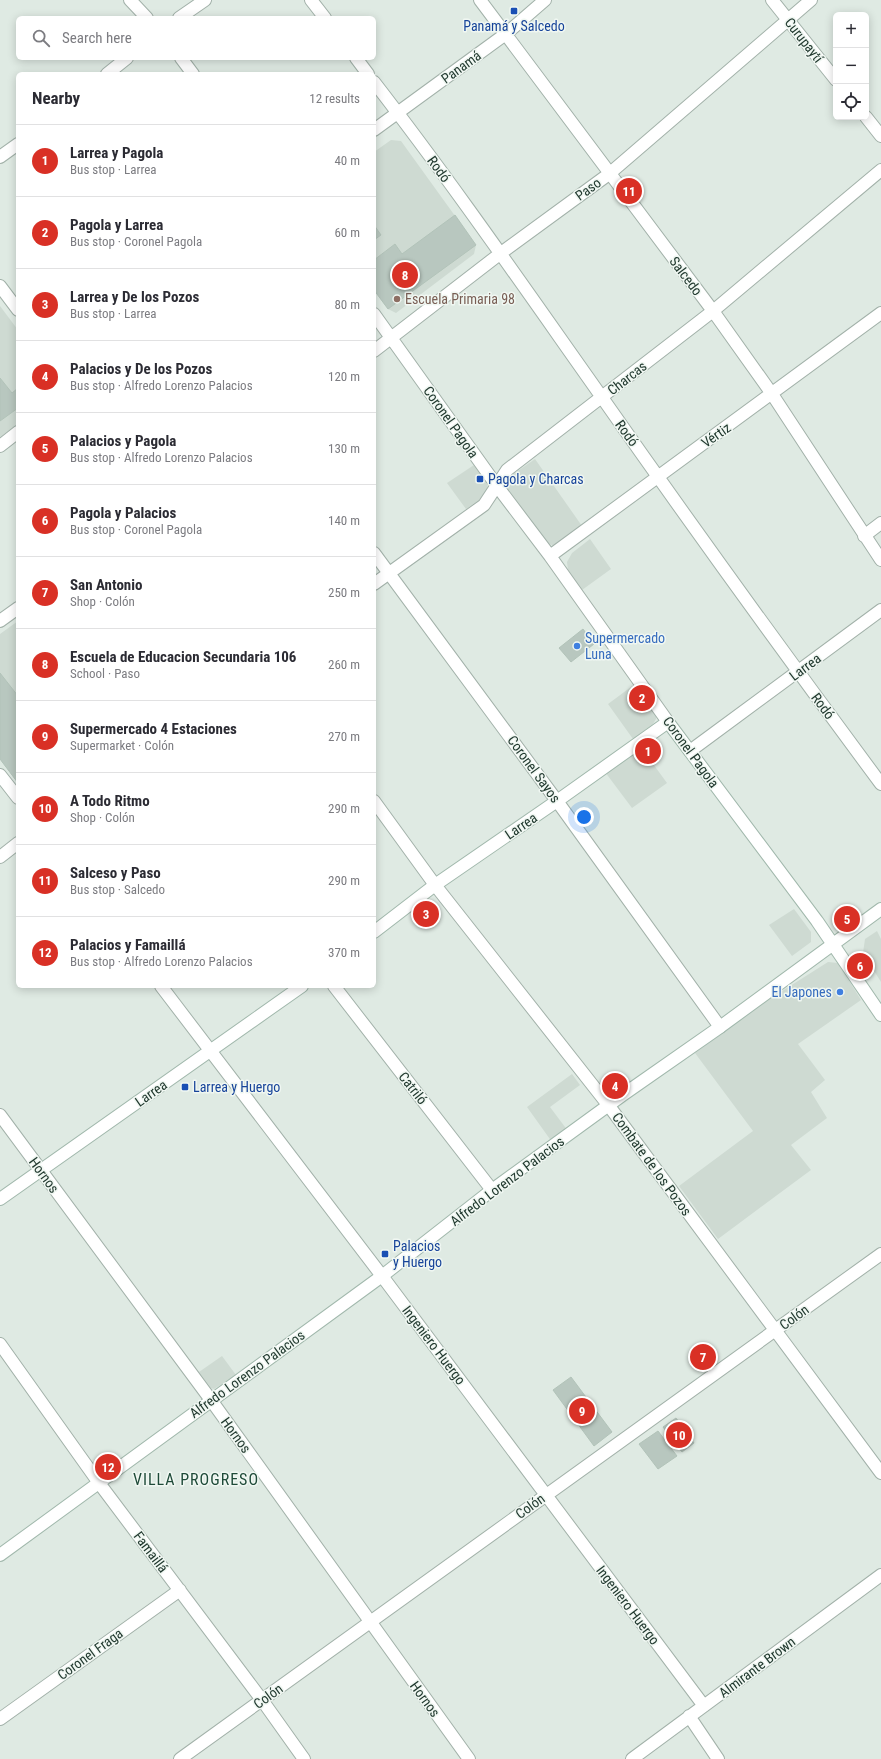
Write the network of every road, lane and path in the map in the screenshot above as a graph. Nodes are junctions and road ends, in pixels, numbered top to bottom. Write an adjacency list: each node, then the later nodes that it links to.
1 (130, 0): 8 (street)
2 (205, 0): 9 (street)
3 (311, 0): 10 (street)
4 (480, 0): 12 (street, Salcedo)
5 (545, 0): 12 (street, Panamá)
6 (772, 0): 11 (street, Curupaytí)
7 (811, 0): 11 (street, Paso)
8 (145, 16)
9 (182, 16)
10 (323, 16)
11 (788, 20): 19 (street, Curupaytí); 28 (street, Paso)
12 (507, 33): 21 (street, Panamá); 28 (street, Salcedo)
13 (124, 60): 16 (street)
14 (182, 60): 17 (street)
15 (358, 60): 18 (street)
16 (110, 72)
17 (192, 72)
18 (366, 72)
19 (833, 76)
20 (376, 84): 21 (street, Rodó)
21 (398, 112): 23 (street, Panamá); 29 (street, Rodó)
22 (868, 120): 24 (street)
23 (376, 128)
24 (881, 136)
25 (16, 145): 26 (street)
26 (0, 157)
27 (881, 170): 32 (street, Charcas)
28 (609, 174): 29 (street, Paso); 32 (street, Salcedo)
29 (501, 253): 35 (street, Paso); 38 (street, Rodó)
30 (0, 286): 31 (street)
31 (16, 307)
32 (713, 311): 37 (street, Salcedo); 38 (street, Charcas)
33 (881, 314): 37 (street, Vértiz)
34 (376, 317): 35 (street, Coronel Pagola)
35 (392, 338): 36 (street, Paso); 42 (street, Coronel Pagola)
36 (376, 350)
37 (772, 394): 41 (street, Vértiz); 44 (street, Salcedo)
38 (602, 397): 41 (street, Rodó); 42 (street, Charcas)
39 (16, 434): 40 (street)
40 (0, 446)
41 (658, 476): 46 (street, Vértiz); 53 (street, Rodó)
42 (497, 486): 46 (street, Coronel Pagola); 48 (street, Charcas)
43 (881, 523): 44 (street)
44 (864, 536): 47 (street, Salcedo)
45 (376, 556): 48 (street, Coronel Sayos)
46 (550, 556): 54 (street, Coronel Pagola)
47 (881, 560)
48 (389, 573): 49 (street, Charcas); 59 (street, Coronel Sayos)
49 (376, 583)
50 (16, 609): 52 (street)
51 (881, 610): 53 (street, Larrea)
52 (0, 621)
53 (798, 673): 55 (street, Larrea); 57 (street, Rodó)
54 (668, 722): 55 (street, Coronel Pagola); 59 (street, Larrea)
55 (690, 751): 66 (street, Coronel Pagola)
56 (0, 775): 58 (street)
57 (881, 784)
58 (16, 795)
59 (558, 801): 63 (street, Larrea); 71 (street, Coronel Sayos)
60 (376, 804): 63 (street, Combate de los Pozos)
61 (16, 845): 62 (street)
62 (0, 857)
63 (435, 885): 65 (street, Larrea); 73 (street, Combate de los Pozos)
64 (881, 909): 66 (street, Alfredo Lorenzo Palacios)
65 (376, 930)
66 (833, 944): 70 (street, Coronel Pagola); 71 (street, Alfredo Lorenzo Palacios)
67 (163, 988): 72 (street, Ingeniero Huergo)
68 (299, 988): 72 (street, Larrea)
69 (336, 988): 76 (street, Catriló)
70 (881, 1015)
71 (720, 1026): 73 (street, Alfredo Lorenzo Palacios)
72 (210, 1051): 75 (street, Larrea); 79 (street, Ingeniero Huergo)
73 (609, 1106): 76 (street, Alfredo Lorenzo Palacios); 80 (street, Combate de los Pozos)
74 (0, 1115): 75 (street, Hornos)
75 (40, 1170): 77 (street, Larrea); 82 (street, Hornos)
76 (492, 1190): 79 (street, Alfredo Lorenzo Palacios)
77 (0, 1199)
78 (881, 1254): 80 (street, Colón)
79 (382, 1276): 82 (street, Alfredo Lorenzo Palacios); 85 (street, Ingeniero Huergo)
80 (775, 1331): 83 (street, Combate de los Pozos); 85 (street, Colón)
81 (0, 1344): 84 (street, Famaillá)
82 (211, 1400): 84 (street, Alfredo Lorenzo Palacios); 89 (street, Hornos)
83 (881, 1473)
84 (99, 1483): 86 (street, Alfredo Lorenzo Palacios); 88 (street, Famaillá)
85 (546, 1494): 89 (street, Colón); 91 (street, Ingeniero Huergo)
86 (0, 1555)
87 (881, 1575): 91 (street, Almirante Brown)
88 (180, 1590): 90 (street, Famaillá); 93 (street, Coronel Fraga)
89 (370, 1622): 90 (street, Colón); 96 (street, Hornos)
90 (262, 1700): 94 (street, Colón); 95 (street, Famaillá)
91 (704, 1706): 92 (street, Almirante Brown)
92 (689, 1716): 97 (street, Almirante Brown); 98 (street)
93 (0, 1718)
94 (180, 1759)
95 (304, 1759)
96 (469, 1759)
97 (632, 1759)
98 (718, 1759)

